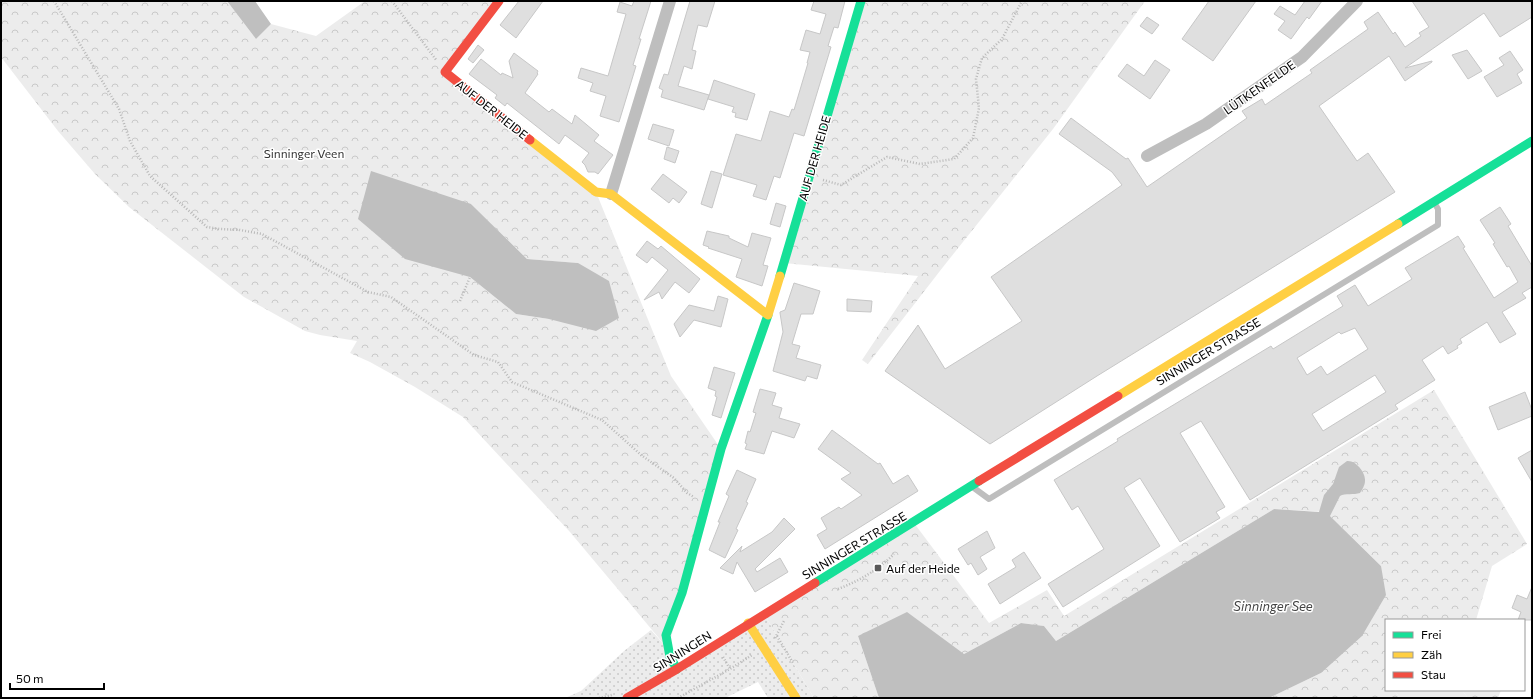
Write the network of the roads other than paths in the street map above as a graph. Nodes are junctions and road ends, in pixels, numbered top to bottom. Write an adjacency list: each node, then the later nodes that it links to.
1 (499, 1): 7 (street, AUF DER HEIDE)
2 (670, 1): 7 (street)
3 (861, 1): 9 (street, AUF DER HEIDE)
4 (1357, 1): 6 (street, LÜTKENFELDE)
5 (1532, 141): 8 (street, SINNINGER STRASSE)
6 (1147, 156)
7 (611, 194): 9 (street, AUF DER HEIDE)
8 (1433, 202): 10 (street, SINNINGER STRASSE); 10 (lane, SINNINGER STRASSE)
9 (768, 315): 12 (street, AUF DER HEIDE)
10 (971, 486): 11 (street, SINNINGER STRASSE)
11 (748, 623): 12 (street, SINNINGEN); 14 (street)
12 (677, 669): 13 (street, SINNINGEN)
13 (627, 698)
14 (796, 698)

